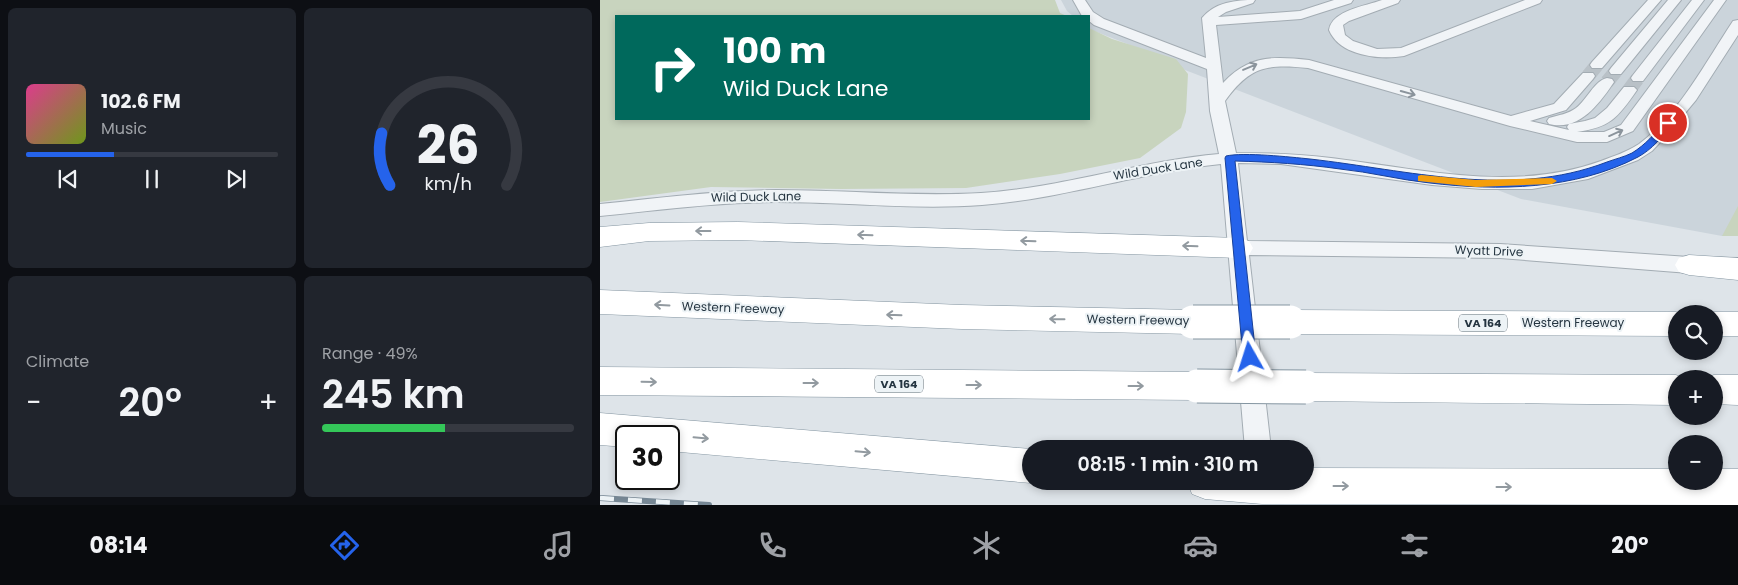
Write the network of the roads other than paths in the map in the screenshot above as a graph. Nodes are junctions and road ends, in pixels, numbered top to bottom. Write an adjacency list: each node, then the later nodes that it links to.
1 (1079, 0): 12 (street)
2 (1233, 0): 11 (street)
3 (1250, 0): 11 (street)
4 (1347, 0): 11 (street)
5 (1394, 0): 6 (street)
6 (1536, 0)
7 (1655, 0): 17 (street)
8 (1720, 0): 17 (street, one-way to 8)
9 (1674, 1): 17 (street)
10 (1698, 3): 17 (street)
11 (1214, 8): 15 (street)
12 (1088, 15)
13 (1090, 16): 15 (street)
14 (1738, 24): 18 (street, Wild Duck Lane)
15 (1213, 66): 16 (street)
16 (1217, 101): 17 (street, one-way to 17); 18 (street)
17 (1510, 121)
18 (1230, 158): 19 (street, Wild Duck Lane); 21 (street)
19 (600, 210)
20 (600, 237): 21 (highway, one-way to 20)
21 (1239, 248): 22 (street, Wyatt Drive); 33 (street)
22 (1689, 265): 23 (highway)
23 (1738, 268)
24 (600, 302): 25 (highway, Western Freeway / VA 164, one-way to 24, bridge)
25 (1668, 324)
26 (1723, 324): 27 (highway)
27 (1738, 324)
28 (600, 381): 29 (highway, VA 164, one-way to 29, bridge)
29 (1668, 390)
30 (1723, 390): 31 (highway)
31 (1738, 390)
32 (600, 429): 34 (highway, one-way to 34)
33 (1257, 440)
34 (1022, 465)
35 (1314, 484): 36 (highway, one-way to 36)
36 (1738, 487)

